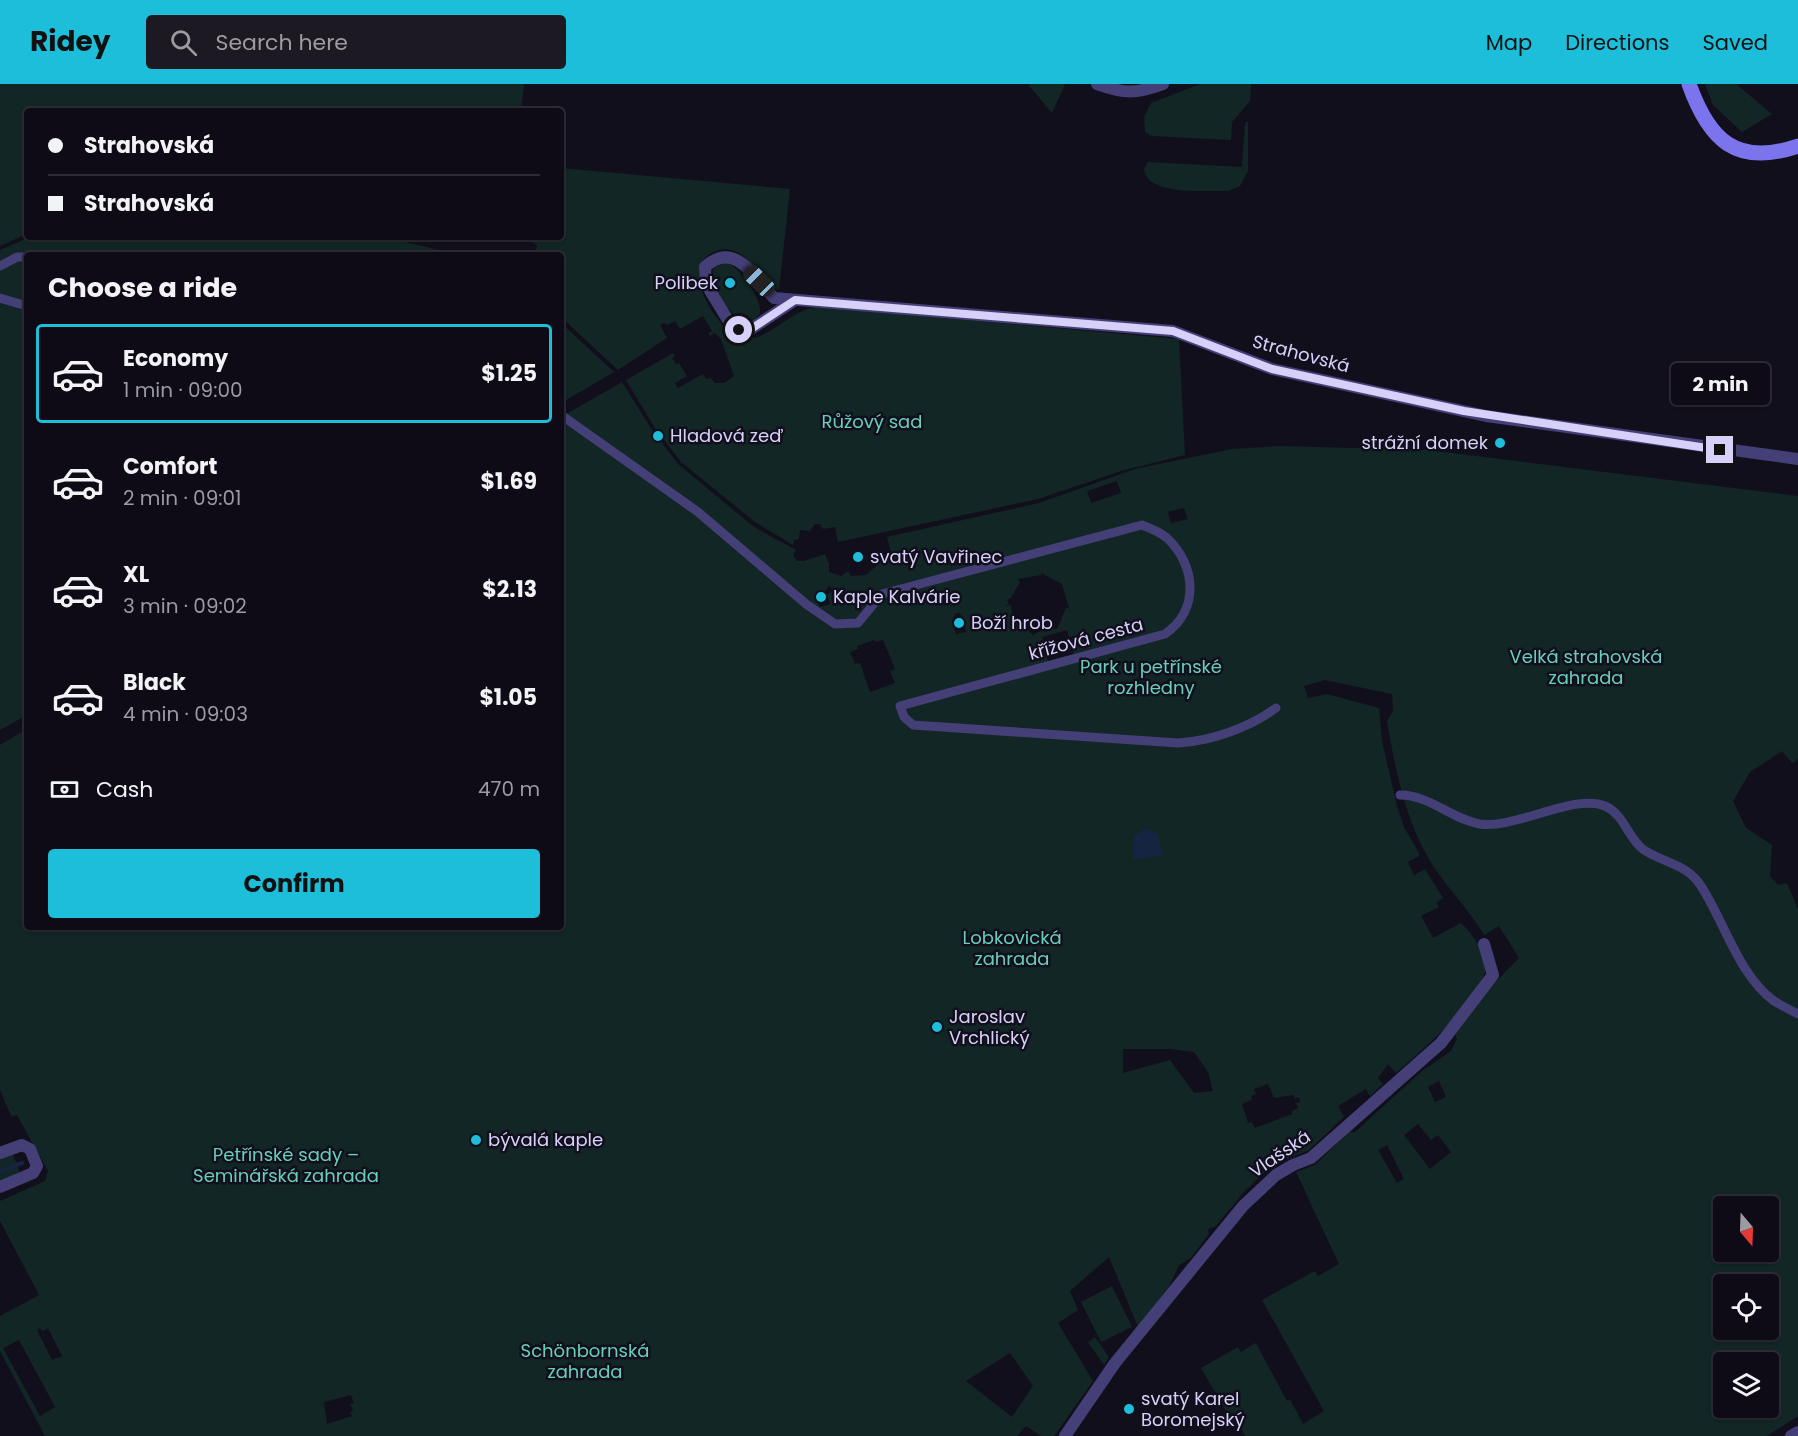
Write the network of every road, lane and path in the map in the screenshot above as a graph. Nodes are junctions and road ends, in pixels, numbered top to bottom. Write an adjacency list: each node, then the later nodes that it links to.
1 (1097, 84): 2 (street)
2 (1163, 84)
3 (1689, 84): 4 (main road)
4 (1798, 146)
5 (24, 257): 6 (street)
6 (0, 266)
7 (0, 298): 9 (street)
8 (795, 300): 8 (street, Strahovská); 11 (street, Strahovská)
9 (24, 305)
10 (564, 417): 12 (street, křížová cesta)
11 (1798, 459)
12 (1276, 708)
13 (1400, 795): 15 (street)
14 (1484, 944): 19 (street, Vlašská)
15 (1798, 1014)
16 (0, 1153): 17 (street)
17 (0, 1186)
18 (1798, 1432): 20 (street)
19 (1065, 1436)
20 (1791, 1436)

